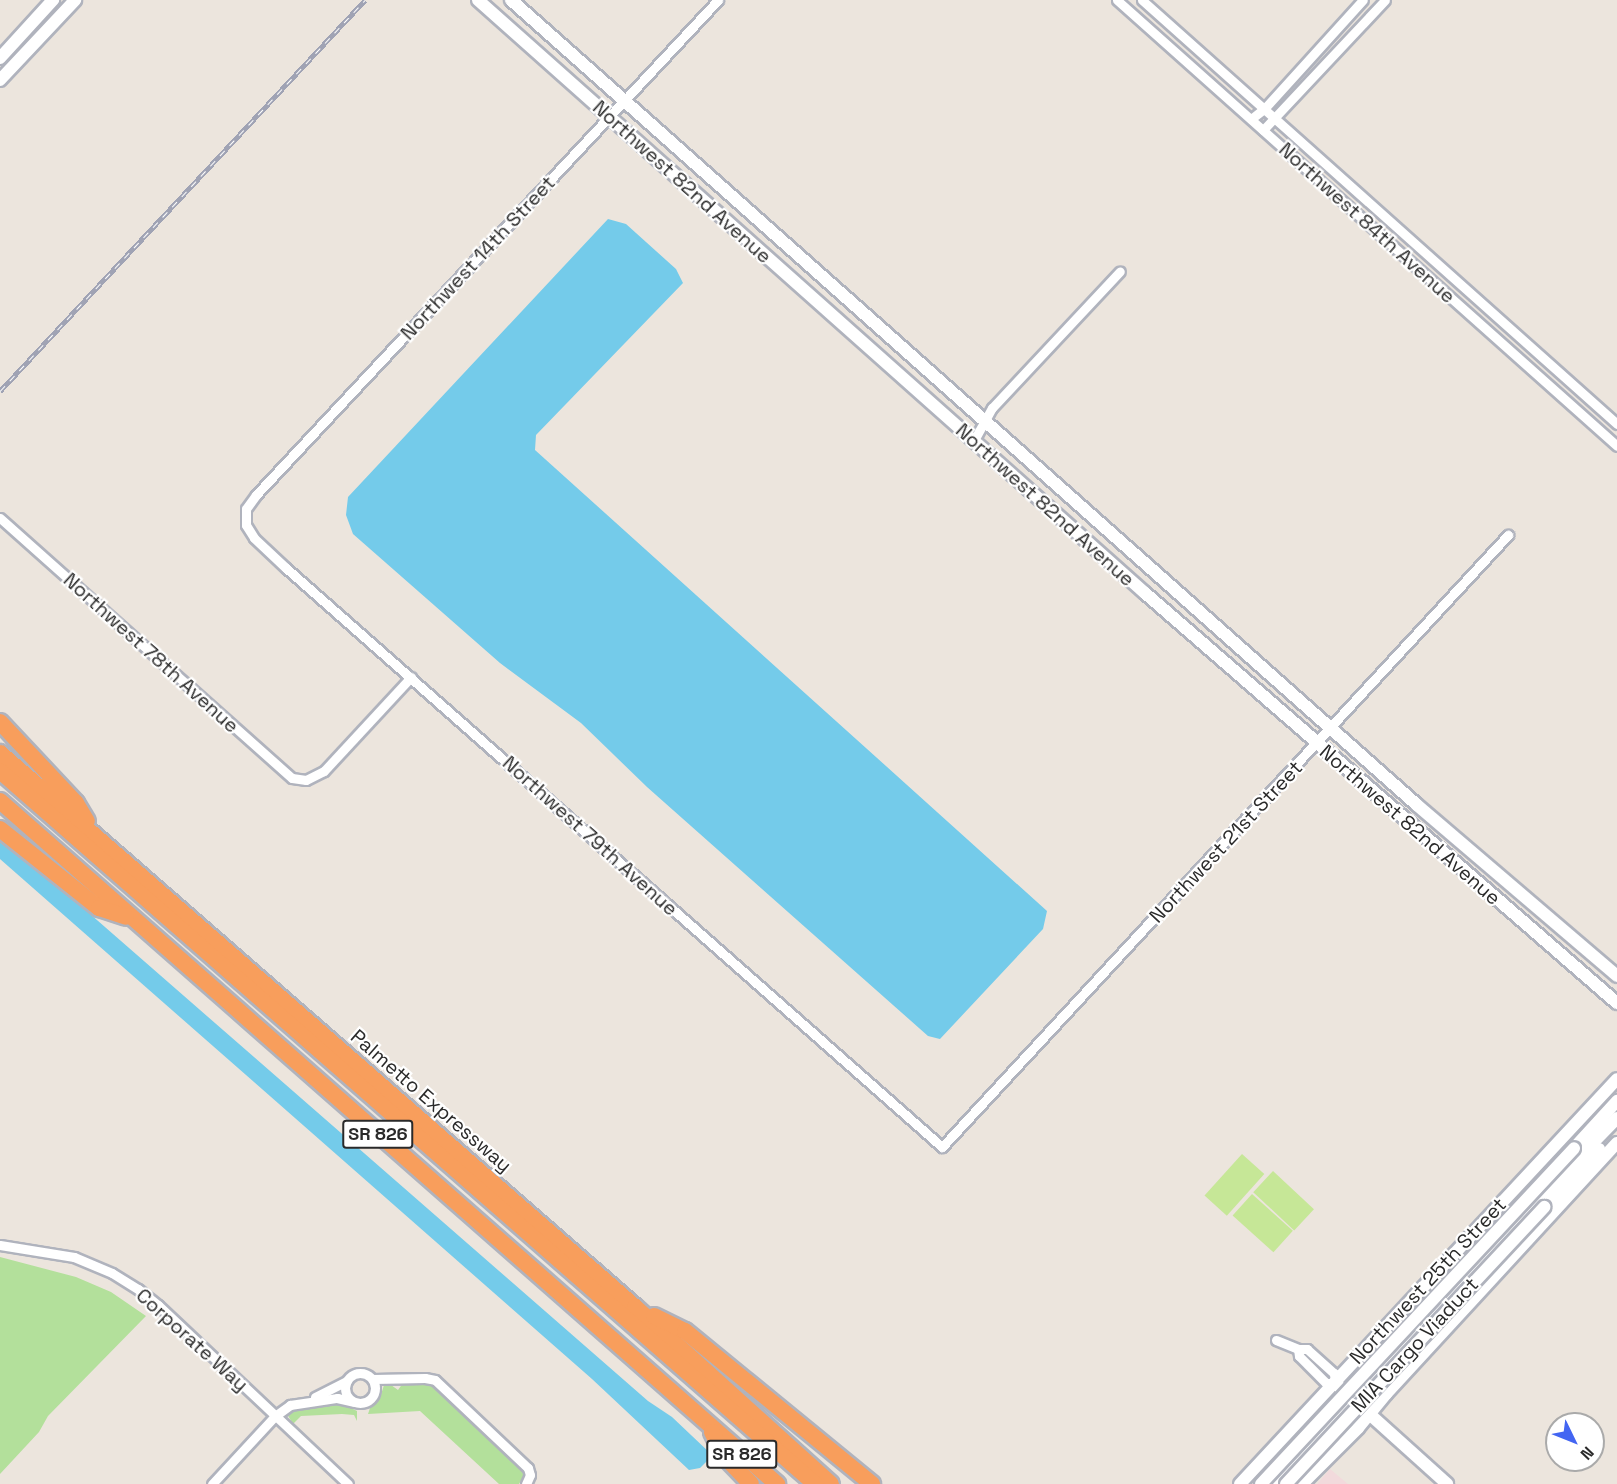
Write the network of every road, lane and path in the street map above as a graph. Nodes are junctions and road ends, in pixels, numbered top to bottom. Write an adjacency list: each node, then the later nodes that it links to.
1 (53, 0): 10 (street)
2 (75, 0): 11 (street)
3 (478, 0): 14 (street, Northwest 82nd Avenue)
4 (512, 0): 12 (street, Northwest 82nd Avenue)
5 (718, 0): 12 (street, Northwest 14th Street)
6 (1117, 0): 16 (street, Northwest 84th Avenue)
7 (1142, 0): 13 (street, Northwest 84th Avenue)
8 (1363, 0): 13 (street)
9 (1385, 0): 15 (street)
10 (0, 58)
11 (0, 80)
12 (624, 101): 14 (street, Northwest 14th Street); 19 (street, Northwest 82nd Avenue)
13 (1264, 109): 15 (street, Northwest 84th Avenue); 16 (street)
14 (610, 117): 21 (street, Northwest 82nd Avenue); 24 (street, Northwest 14th Street)
15 (1274, 118): 17 (street); 20 (street, Northwest 84th Avenue)
16 (1251, 119): 17 (street, Northwest 84th Avenue)
17 (1263, 130): 22 (street, Northwest 84th Avenue)
18 (1120, 271): 19 (street)
19 (984, 422): 21 (street); 28 (street, Northwest 82nd Avenue)
20 (1617, 424)
21 (973, 442): 29 (street, Northwest 82nd Avenue)
22 (1617, 446)
23 (0, 518): 26 (street, Northwest 78th Avenue)
24 (245, 520): 26 (street, Northwest 79th Avenue)
25 (1508, 535): 28 (street, Northwest 21st Street)
26 (411, 678): 46 (street, Northwest 79th Avenue)
27 (0, 722): 35 (highway)
28 (1330, 728): 29 (street, Northwest 21st Street); 36 (street, Northwest 82nd Avenue)
29 (1316, 744): 37 (street, Northwest 82nd Avenue); 46 (street, Northwest 21st Street)
30 (0, 753): 35 (highway, Palmetto Expressway / SR 826)
31 (0, 771): 67 (highway)
32 (0, 782): 66 (highway)
33 (0, 801): 38 (highway, SR 826)
34 (0, 829): 38 (highway)
35 (97, 837): 50 (highway, Palmetto Expressway / SR 826)
36 (1510, 885): 37 (street); 39 (street, Northwest 82nd Avenue)
37 (1497, 899): 40 (street, Northwest 82nd Avenue)
38 (135, 920): 60 (highway, SR 826)
39 (1617, 976)
40 (1617, 1003)
41 (1617, 1079): 54 (street, Northwest 25th Street)
42 (1617, 1101): 71 (street, MIA Cargo Viaduct, bridge)
43 (1617, 1118): 47 (street)
44 (1617, 1130): 48 (street, MIA Cargo Viaduct)
45 (1617, 1143): 58 (street)
46 (942, 1147)
47 (1588, 1150): 48 (street); 55 (street)
48 (1578, 1171): 73 (street, MIA Cargo Viaduct, bridge)
49 (0, 1245): 59 (street, Corporate Way)
50 (635, 1307): 68 (highway, Palmetto Expressway / SR 826); 69 (highway)
51 (1276, 1340): 54 (street)
52 (373, 1380): 53 (street); 57 (street); 63 (street)
53 (347, 1381): 56 (street); 57 (street)
54 (1335, 1383): 55 (street); 70 (street, Northwest 25th Street)
55 (1353, 1399): 58 (street); 72 (street)
56 (305, 1401): 57 (street); 59 (street)
57 (354, 1402)
58 (1369, 1414): 74 (street); 75 (street)
59 (275, 1416): 61 (street); 62 (street, Corporate Way)
60 (707, 1423): 64 (highway); 65 (highway, SR 826)
61 (212, 1484)
62 (348, 1484)
63 (526, 1484)
64 (751, 1484)
65 (777, 1484)
66 (801, 1484)
67 (815, 1484)
68 (831, 1484)
69 (872, 1484)
70 (1240, 1484)
71 (1262, 1484)
72 (1275, 1484)
73 (1286, 1484)
74 (1302, 1484)
75 (1447, 1484)

